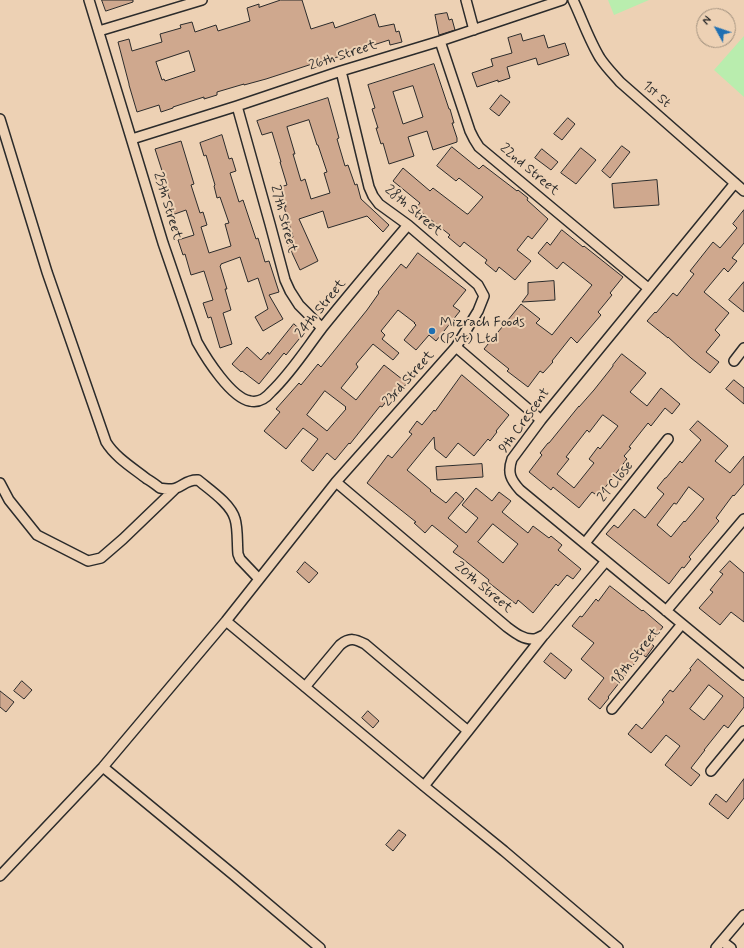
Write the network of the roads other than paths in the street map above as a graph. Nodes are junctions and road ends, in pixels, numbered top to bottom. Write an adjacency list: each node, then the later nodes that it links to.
1 (89, 0): 7 (street, 25th Street)
2 (202, 0): 7 (street)
3 (466, 0): 6 (street)
4 (562, 0): 6 (street, 26th Street)
5 (573, 0): 13 (street, 1st St)
6 (474, 30): 8 (street, 26th Street)
7 (99, 31): 12 (street, 25th Street)
8 (440, 41): 9 (street, 26th Street); 17 (street, 22nd Street)
9 (341, 72): 10 (street, 26th Street); 15 (street, 28th Street)
10 (237, 106): 12 (street, 26th Street); 18 (street, 27th Street)
11 (0, 119): 27 (street)
12 (132, 139): 22 (street, 25th Street)
13 (735, 183): 14 (street, 1st St); 17 (street, 9th Crescent)
14 (744, 191)
15 (408, 225): 16 (street, 28th Street); 18 (street, 24th Street)
16 (478, 285): 19 (street, 23rd Street)
17 (648, 288): 23 (street, 9th Crescent)
18 (322, 328): 22 (street, 24th Street)
19 (456, 347): 23 (street); 25 (street, 23rd Street)
20 (744, 348): 21 (street)
21 (734, 361)
22 (250, 401)
23 (541, 420): 29 (street, 9th Crescent)
24 (668, 439): 29 (street, 21 Close)
25 (336, 482): 31 (street, 23rd Street); 35 (street, 20th Street)
26 (0, 483): 27 (street)
27 (175, 489): 31 (street)
28 (744, 519): 32 (street)
29 (585, 542): 30 (street, 9th Crescent)
30 (606, 562): 32 (street, 9th Crescent); 35 (street)
31 (259, 578): 33 (street, 23rd Street)
32 (666, 610): 34 (street, 9th Crescent)
33 (226, 621): 37 (street); 41 (street, 23rd Street)
34 (682, 624): 36 (street, 9th Crescent); 38 (street, 18th Street)
35 (544, 635): 39 (street)
36 (744, 675)
37 (305, 686): 39 (street); 43 (street)
38 (612, 709)
39 (468, 731): 43 (street)
40 (744, 731): 42 (street)
41 (102, 767): 44 (street, 23rd Street); 47 (street)
42 (711, 771)
43 (424, 786): 48 (street)
44 (0, 876)
45 (744, 915): 46 (street)
46 (722, 940): 49 (street); 50 (street)
47 (320, 948)
48 (618, 948)
49 (716, 948)
50 (731, 948)

